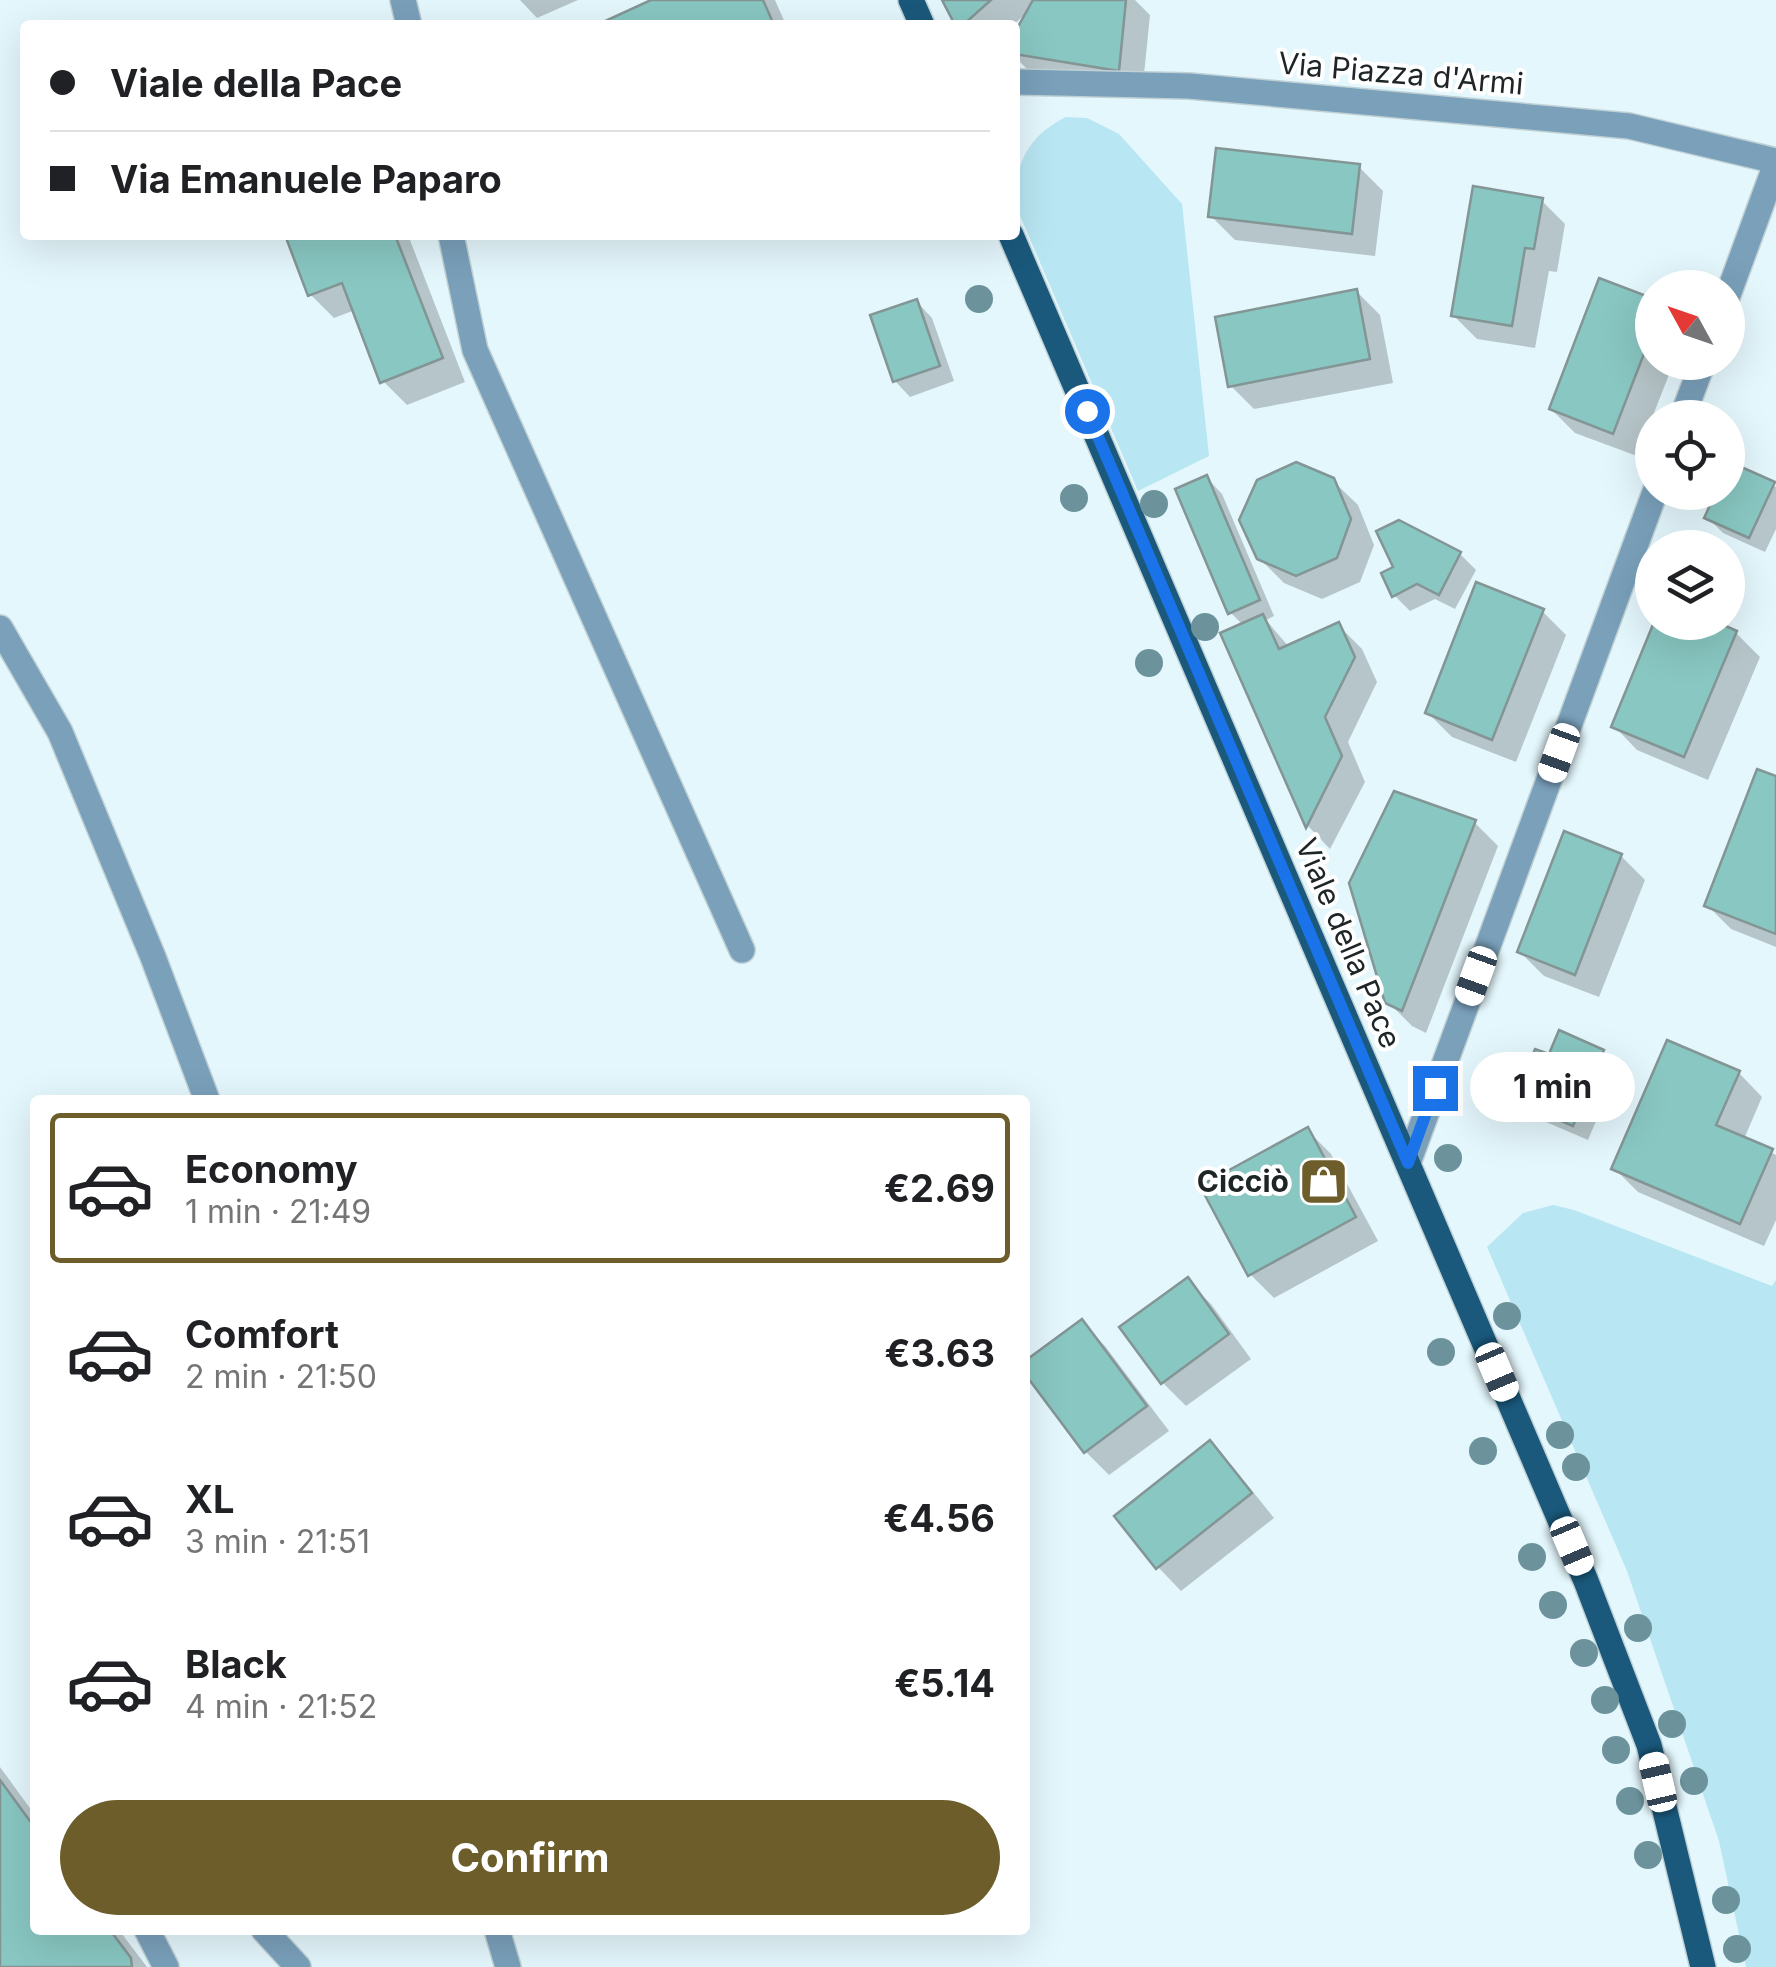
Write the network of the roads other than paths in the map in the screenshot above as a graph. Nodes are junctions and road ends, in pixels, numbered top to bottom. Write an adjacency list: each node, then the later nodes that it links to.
1 (1020, 82): 2 (street, Via Piazza d'Armi)
2 (1776, 162): 5 (street)
3 (452, 240): 8 (street)
4 (1014, 240): 10 (main road, Viale della Pace)
5 (1737, 270)
6 (1648, 510): 10 (street)
7 (0, 628): 9 (street)
8 (742, 950)
9 (206, 1095)
10 (1408, 1163): 17 (main road, Viale della Pace)
11 (149, 1935): 14 (street)
12 (269, 1935): 15 (street)
13 (498, 1935): 16 (street)
14 (166, 1967)
15 (298, 1967)
16 (508, 1967)
17 (1703, 1967)

